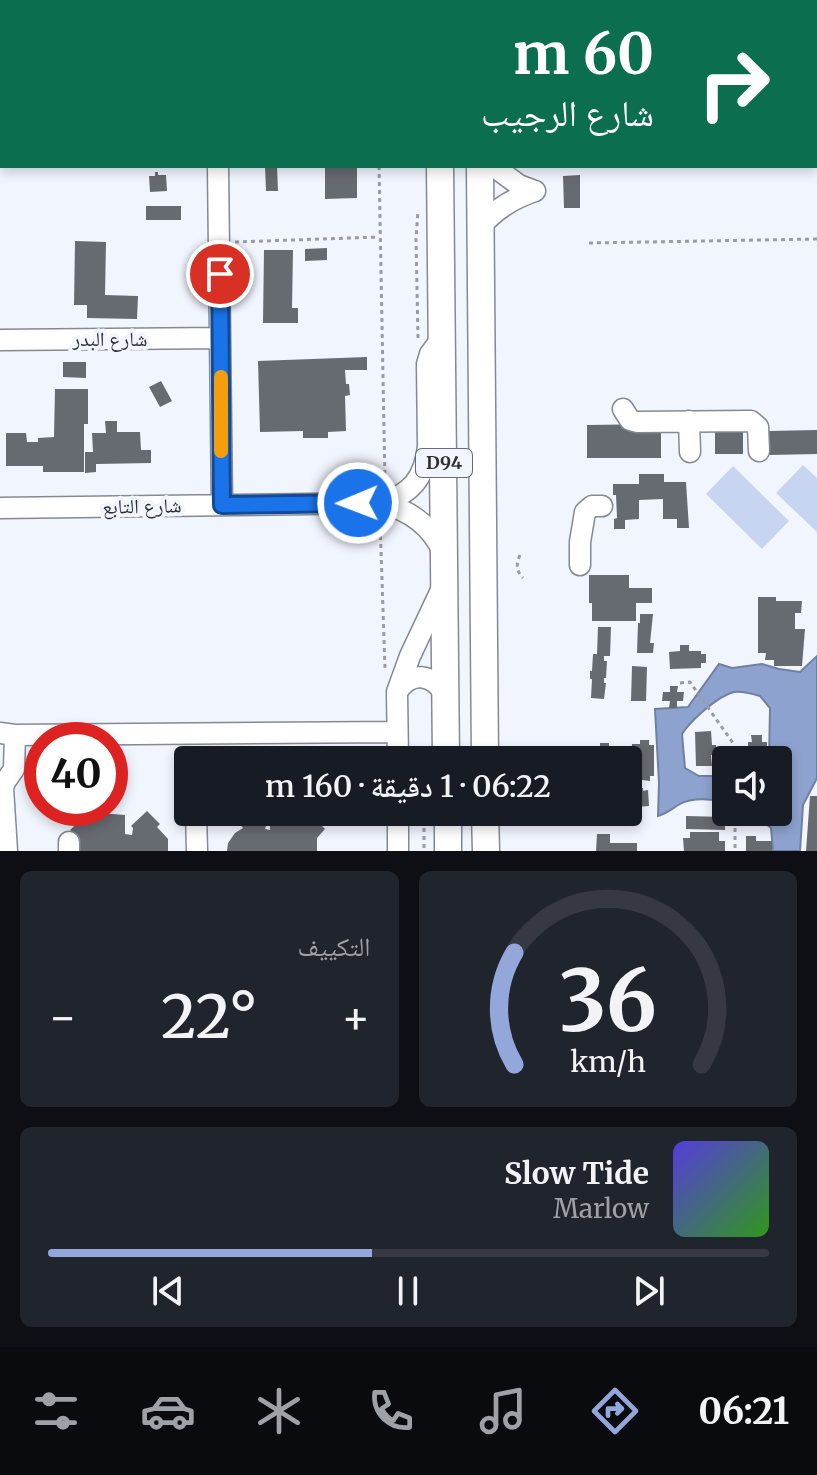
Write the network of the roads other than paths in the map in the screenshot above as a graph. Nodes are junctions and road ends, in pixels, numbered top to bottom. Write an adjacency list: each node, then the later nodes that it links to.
1 (218, 168): 6 (street)
2 (440, 168): 7 (main road, D94)
3 (480, 168): 5 (main road, D94)
4 (496, 168): 5 (street)
5 (480, 227): 25 (main road, D94)
6 (220, 338): 8 (street, شارع البدر); 14 (street)
7 (442, 338): 13 (street); 18 (main road, D94)
8 (0, 340)
9 (623, 409): 10 (street)
10 (689, 421): 11 (street); 12 (street)
11 (759, 451)
12 (690, 452)
13 (383, 494): 14 (street, شارع التابع); 18 (street, شارع التابع)
14 (222, 505): 16 (street, شارع التابع)
15 (602, 506): 17 (street)
16 (0, 508)
17 (580, 565)
18 (445, 570): 19 (street); 20 (main road, D94)
19 (397, 692): 20 (street); 21 (street)
20 (445, 694): 24 (main road, D94)
21 (397, 732): 22 (street); 23 (street)
22 (8, 734): 30 (street)
23 (398, 746)
24 (446, 746)
25 (485, 746)
26 (196, 826): 31 (street)
27 (398, 826): 32 (street)
28 (448, 826): 33 (main road)
29 (485, 826): 34 (main road)
30 (5, 847)
31 (197, 851)
32 (398, 851)
33 (448, 851)
34 (486, 851)

